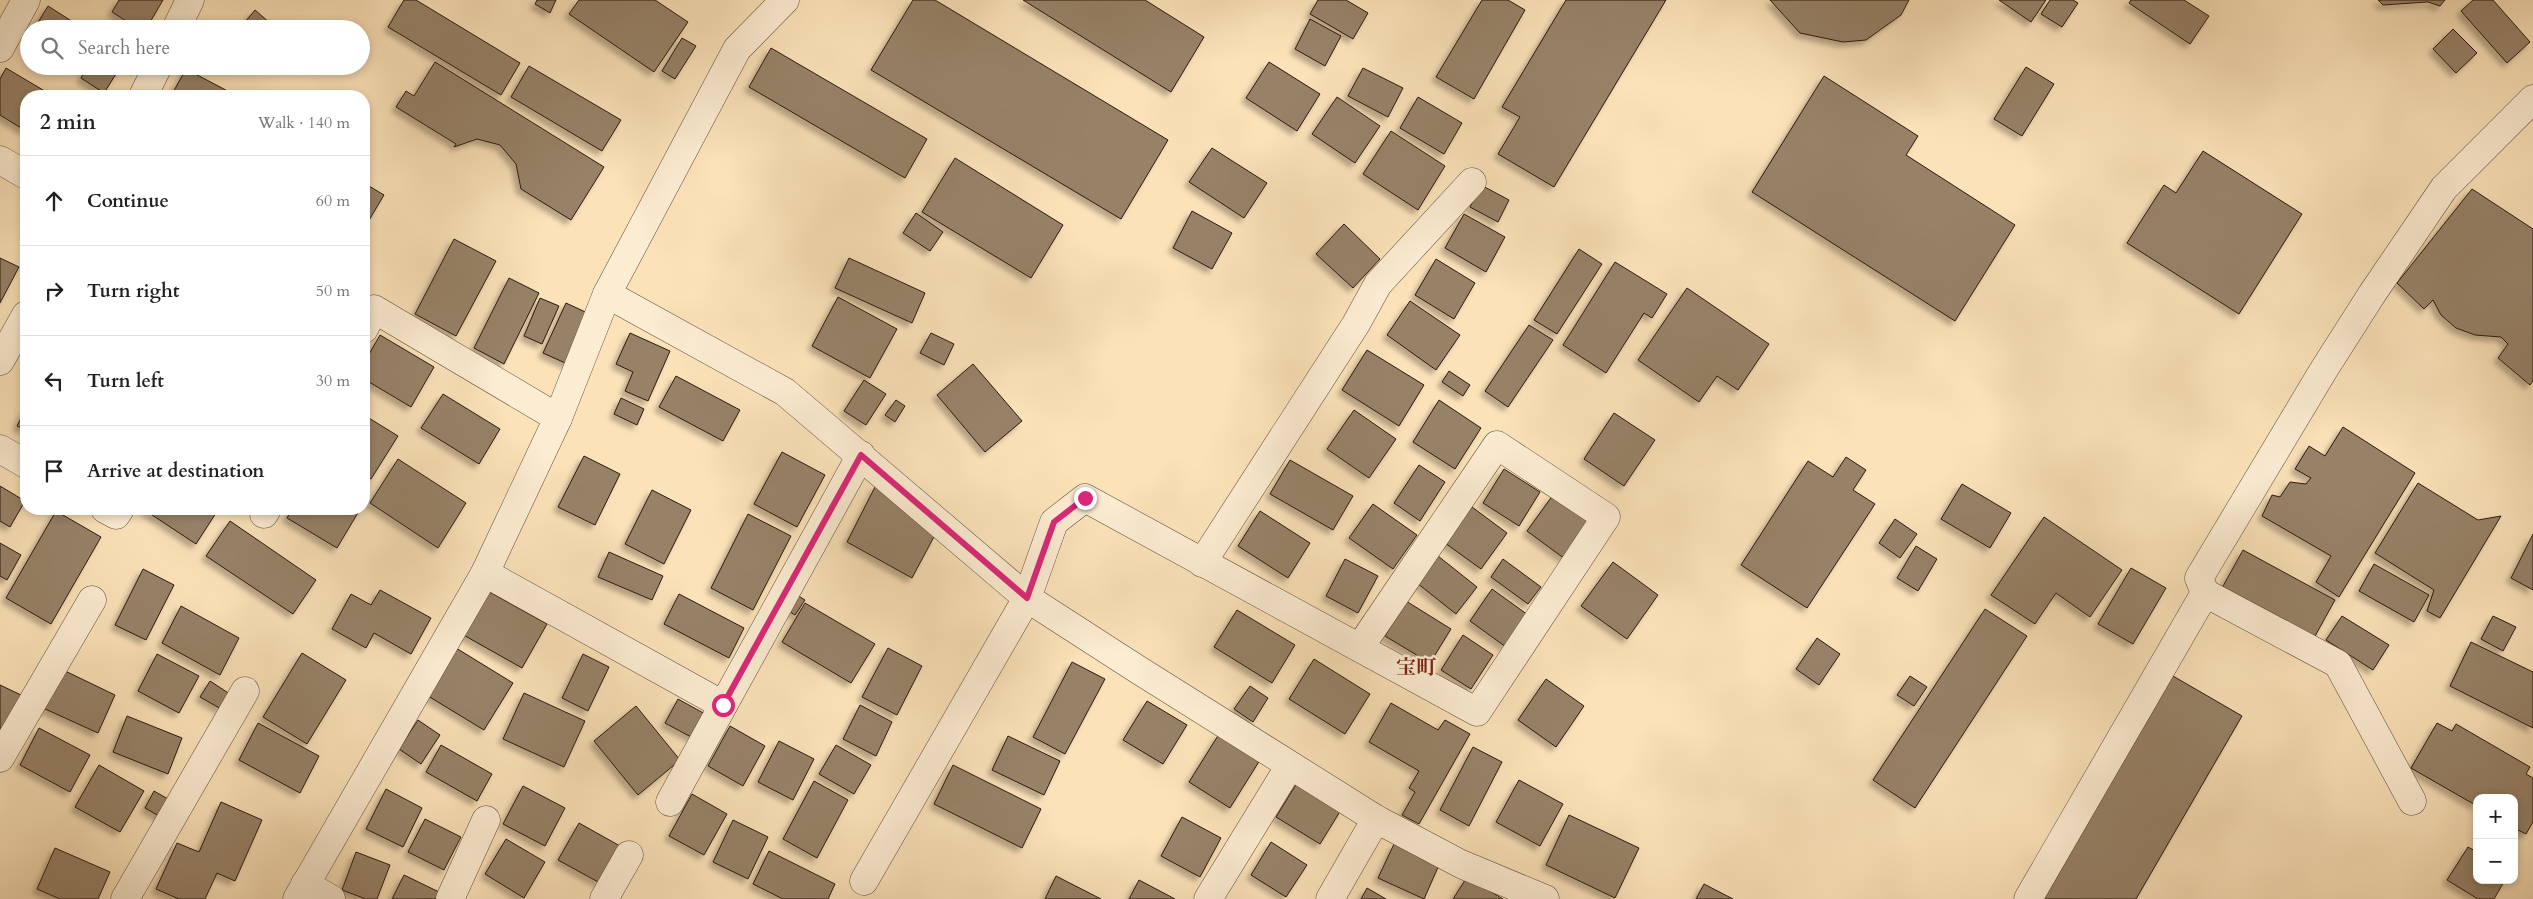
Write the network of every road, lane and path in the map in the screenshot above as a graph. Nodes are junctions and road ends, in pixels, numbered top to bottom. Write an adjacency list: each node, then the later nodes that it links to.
1 (26, 0): 5 (street)
2 (190, 0): 4 (street)
3 (785, 0): 12 (street)
4 (180, 20)
5 (0, 48)
6 (154, 75): 7 (street)
7 (146, 90)
8 (2533, 99): 22 (street)
9 (0, 160): 10 (street)
10 (20, 172)
11 (1472, 182): 20 (street)
12 (607, 294): 16 (street); 18 (street)
13 (370, 317): 16 (street)
14 (20, 326): 15 (street)
15 (0, 361)
16 (558, 418): 21 (street)
17 (0, 449): 19 (street)
18 (861, 455): 23 (street); 27 (street)
19 (20, 461)
20 (1202, 563): 23 (street); 25 (street)
21 (485, 573): 27 (street); 36 (street)
22 (2205, 593): 30 (street); 44 (street)
23 (1027, 598): 29 (street); 35 (street)
24 (92, 600): 28 (street)
25 (1360, 647): 25 (street)
26 (245, 691): 37 (street)
27 (723, 705): 31 (street)
28 (0, 758)
29 (1289, 766): 32 (street); 41 (street)
30 (2412, 801)
31 (670, 802)
32 (1376, 819): 42 (street); 43 (street)
33 (486, 820): 39 (street)
34 (629, 855): 40 (street)
35 (864, 881)
36 (301, 892): 38 (street)
37 (125, 899)
38 (331, 899)
39 (450, 899)
40 (604, 899)
41 (1208, 899)
42 (1330, 899)
43 (1545, 899)
44 (2028, 899)

